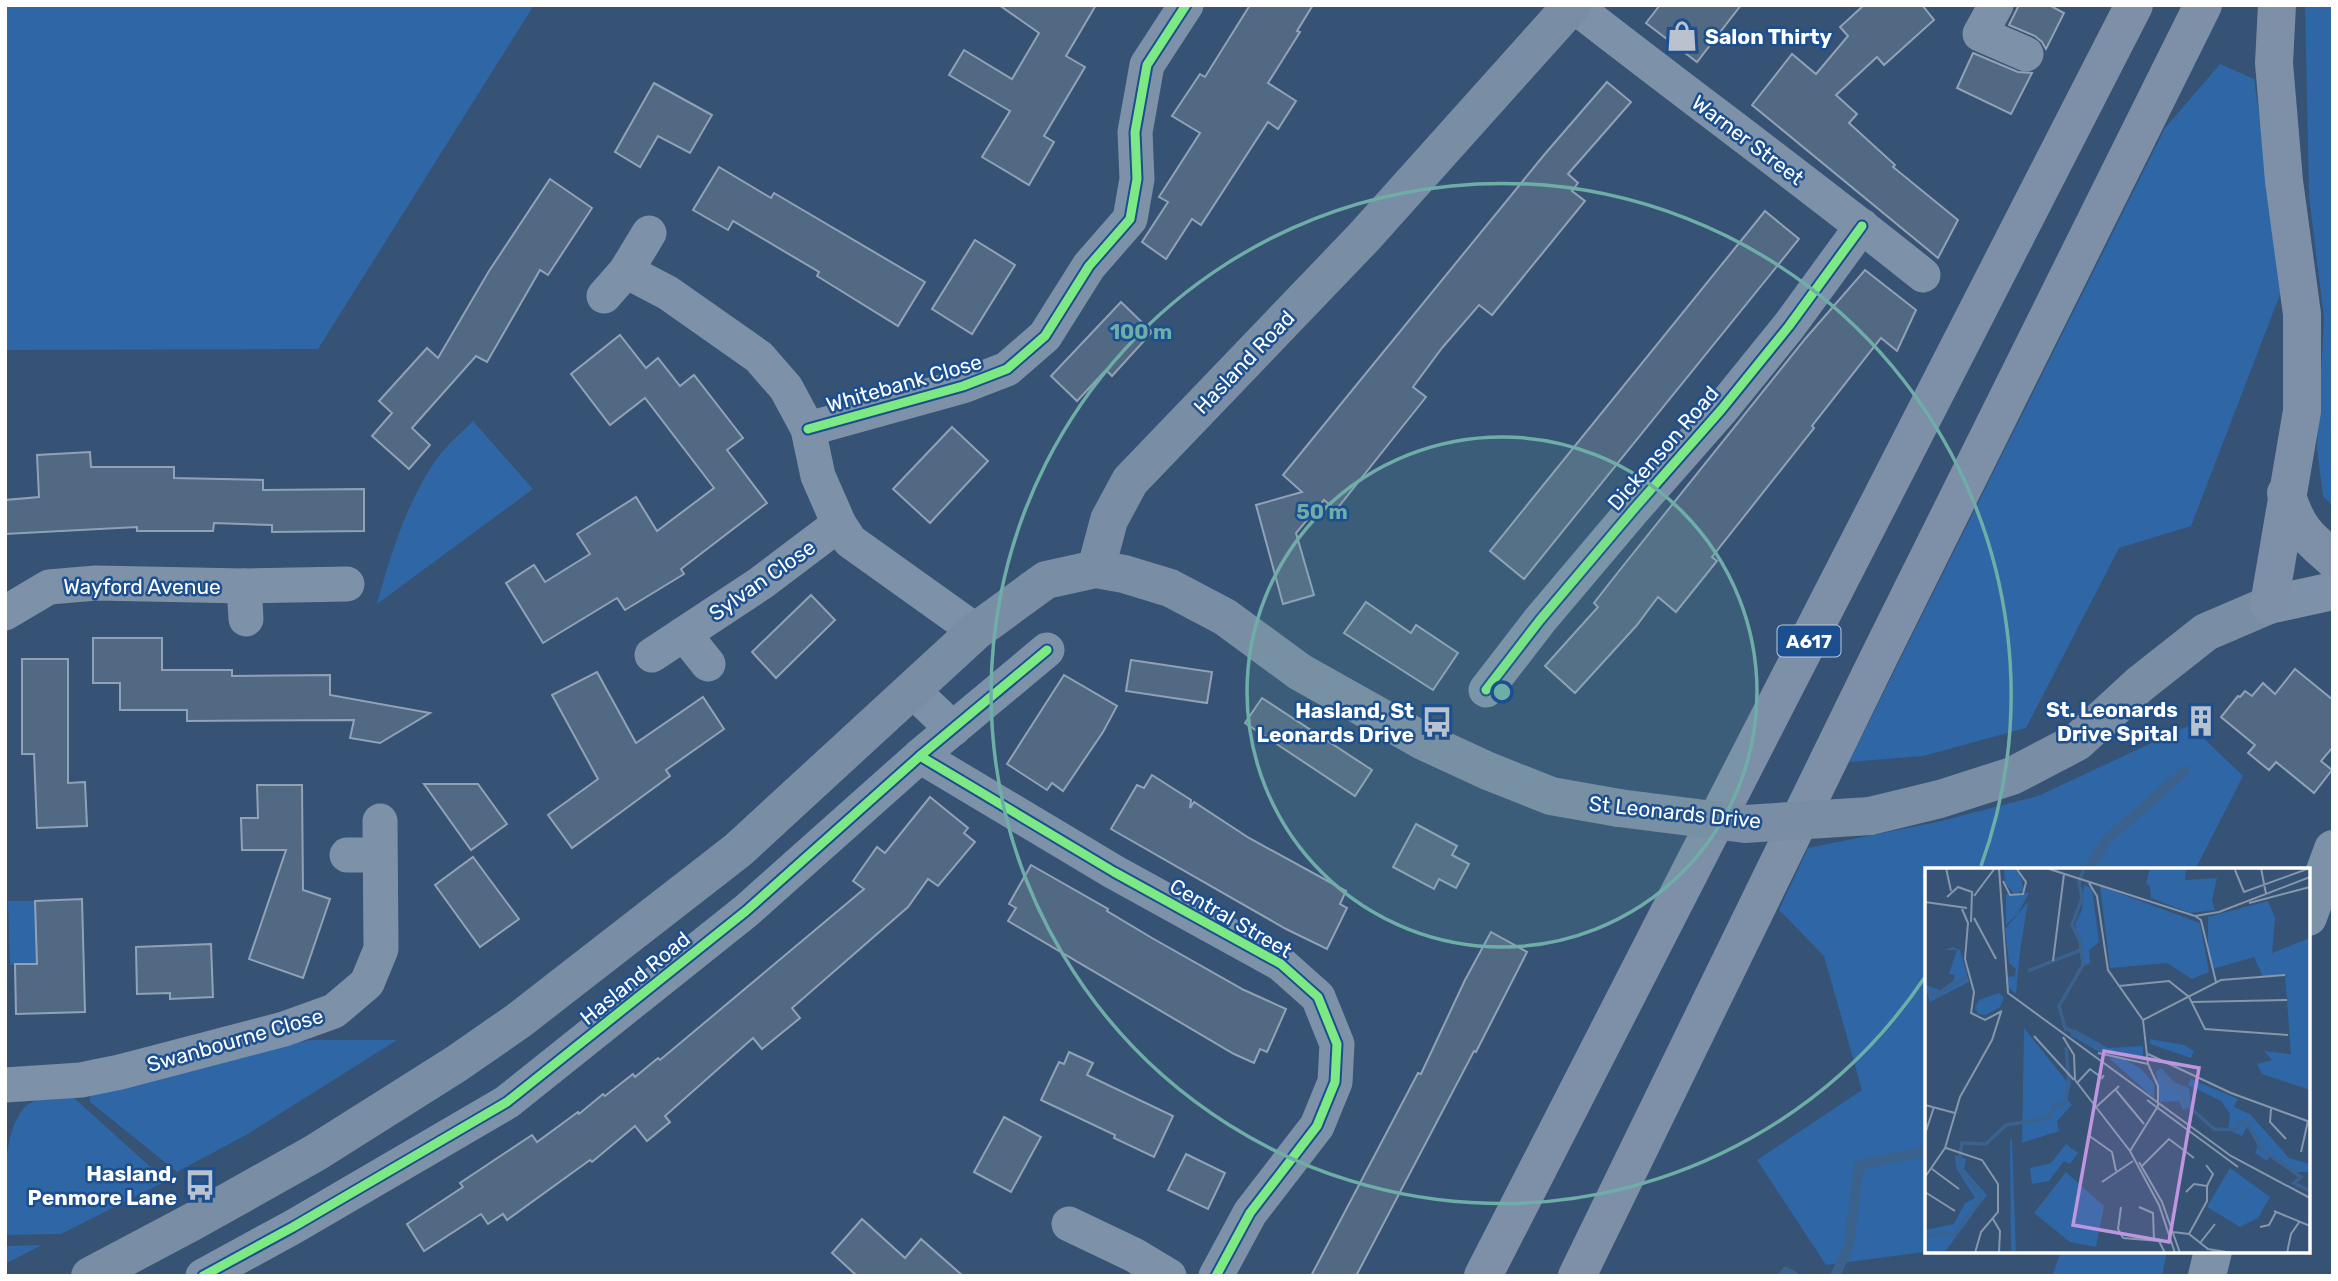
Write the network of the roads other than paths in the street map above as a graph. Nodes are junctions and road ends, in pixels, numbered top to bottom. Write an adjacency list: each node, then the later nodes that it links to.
1 (1186, 5): 11 (street, Whitebank Close)
2 (1573, 5): 8 (street, Warner Street); 15 (main road, Hasland Road)
3 (1996, 5): 7 (street)
4 (2134, 5): 40 (highway, A617)
5 (2203, 5): 41 (highway)
6 (2277, 5): 12 (highway)
7 (2026, 54)
8 (1862, 226): 10 (street, Warner Street); 26 (street, Dickenson Road)
9 (649, 233): 11 (street, Whitebank Close)
10 (1923, 275)
11 (807, 429): 13 (street, Whitebank Close)
12 (2286, 494): 14 (highway); 18 (highway)
13 (839, 524): 20 (street, Whitebank Close); 21 (street, Sylvan Close)
14 (2333, 559)
15 (1096, 569): 18 (main road, St Leonards Drive, bridge); 20 (main road, Hasland Road)
16 (347, 584): 19 (street, Wayford Avenue)
17 (2333, 592): 18 (street, St Leonards Drive)
18 (2269, 605)
19 (5, 613)
20 (976, 631): 25 (main road, Hasland Road)
21 (684, 634): 23 (street, Sylvan Close); 24 (street)
22 (1047, 650): 27 (street, Hasland Road)
23 (652, 655)
24 (708, 664)
25 (912, 690): 27 (street); 35 (main road, Hasland Road)
26 (1486, 690)
27 (953, 729): 28 (street, Hasland Road)
28 (920, 757): 37 (street, Hasland Road); 39 (street, Central Street)
29 (380, 821): 32 (street, Swanbourne Close)
30 (2333, 849): 31 (street)
31 (2310, 912)
32 (5, 1085)
33 (1069, 1224): 38 (street)
34 (2213, 1253): 42 (street)
35 (130, 1266): 36 (main road, Hasland Road)
36 (90, 1276)
37 (203, 1276)
38 (1168, 1276)
39 (1216, 1276)
40 (1483, 1276)
41 (1577, 1276)
42 (2207, 1276)

